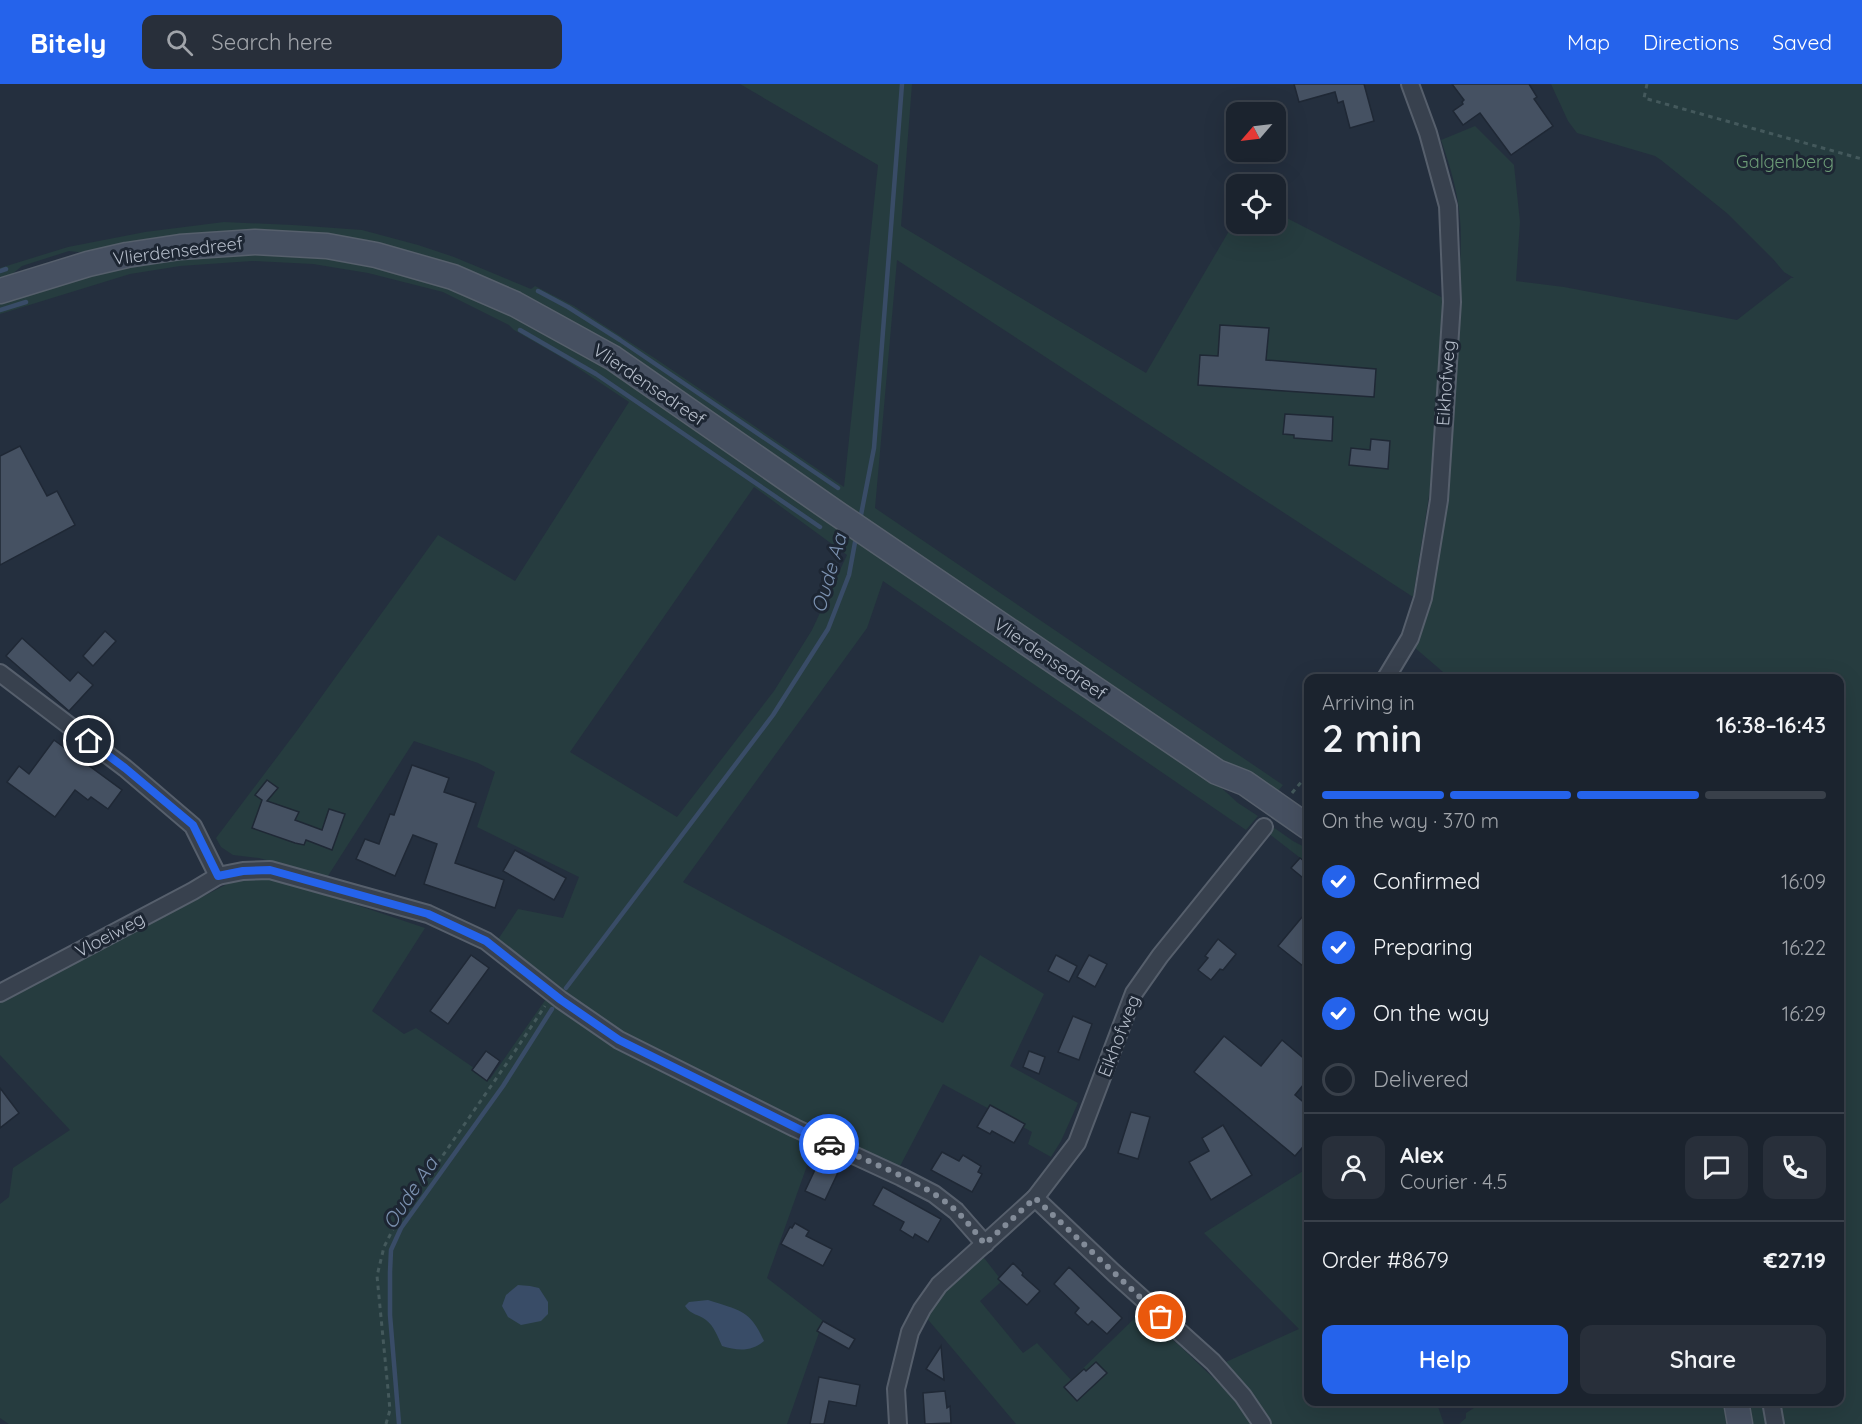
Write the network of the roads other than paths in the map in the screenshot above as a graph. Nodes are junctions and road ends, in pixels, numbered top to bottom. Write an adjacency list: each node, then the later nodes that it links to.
1 (1410, 84): 4 (street, Eikhofweg)
2 (0, 291): 5 (main road, Vlierdensedreef)
3 (0, 673): 9 (street)
4 (1388, 674)
5 (1216, 772): 6 (main road, Vlierdensedreef); 8 (main road, Vlierdensedreef)
6 (1304, 824)
7 (1264, 827): 11 (street, Eikhofweg)
8 (1304, 841)
9 (218, 876): 10 (street, Vloeiweg); 12 (street)
10 (0, 993)
11 (1035, 1198): 12 (street, Eikhofweg); 16 (street)
12 (985, 1244): 15 (street, Eikhofweg)
13 (1737, 1406): 17 (main road)
14 (1772, 1406): 18 (street)
15 (898, 1424)
16 (1262, 1424)
17 (1740, 1424)
18 (1775, 1424)

